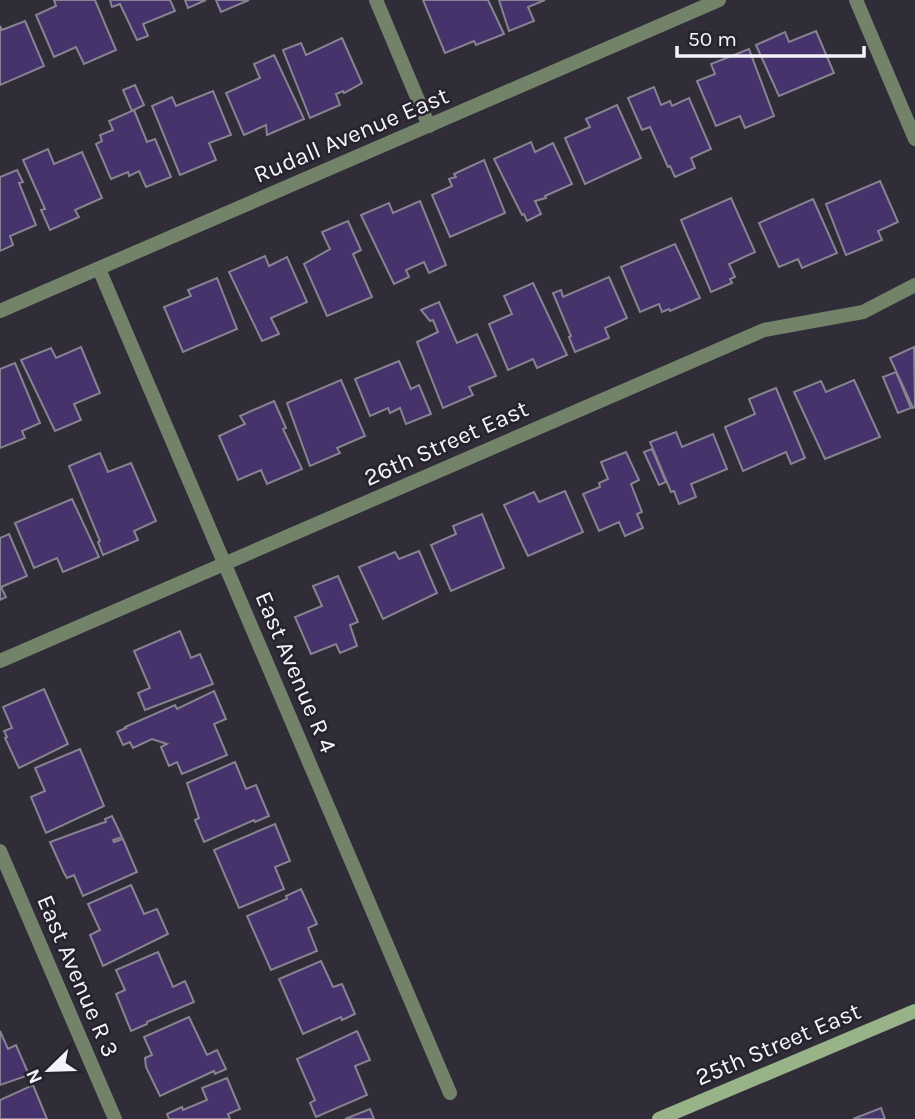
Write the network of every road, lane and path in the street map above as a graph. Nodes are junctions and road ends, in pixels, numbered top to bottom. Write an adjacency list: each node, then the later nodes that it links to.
1 (376, 0): 4 (street)
2 (719, 0): 4 (street, Rudall Avenue East)
3 (856, 0): 5 (street)
4 (429, 126): 6 (street, Rudall Avenue East)
5 (915, 139)
6 (99, 268): 8 (street, Rudall Avenue East); 9 (street, East Avenue R 4)
7 (915, 285): 9 (street, 26th Street East)
8 (0, 311)
9 (226, 564): 10 (street, 26th Street East); 13 (street, East Avenue R 4)
10 (0, 661)
11 (0, 851): 14 (street, East Avenue R 3)
12 (915, 1011): 15 (main road, 25th Street East)
13 (450, 1094)
14 (115, 1119)
15 (659, 1119)

